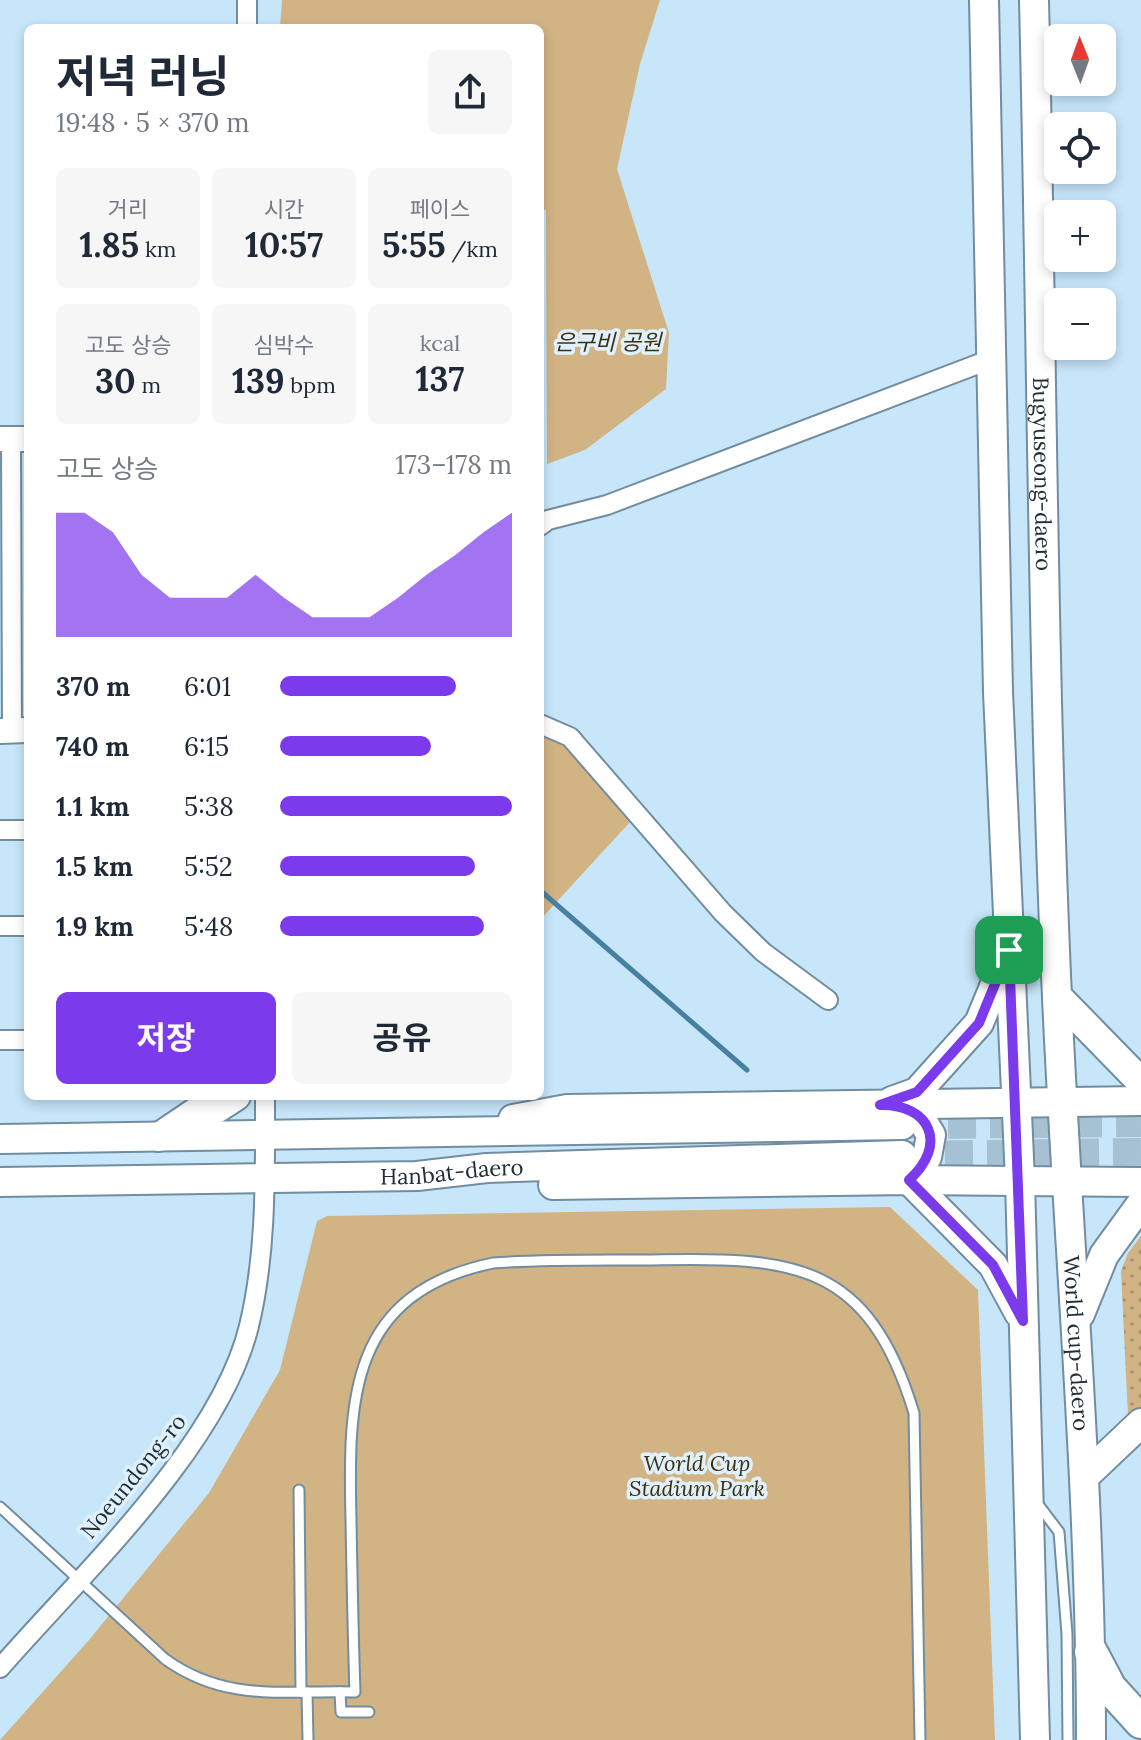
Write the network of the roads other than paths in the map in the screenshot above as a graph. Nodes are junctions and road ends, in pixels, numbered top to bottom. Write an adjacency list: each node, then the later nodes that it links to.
1 (247, 0): 4 (street)
2 (984, 0): 5 (main road)
3 (1034, 0): 14 (main road, Bugyuseong-daero)
4 (247, 24)
5 (994, 358): 7 (street); 15 (main road)
6 (13, 439): 9 (street)
7 (544, 523)
8 (544, 726): 17 (street)
9 (13, 731)
10 (0, 830): 11 (street)
11 (24, 830)
12 (0, 926): 13 (street)
13 (24, 926)
14 (1056, 947): 16 (main road, World cup-daero)
15 (1009, 950): 25 (main road); 26 (main road)
16 (1057, 996): 20 (main road); 24 (main road, World cup-daero)
17 (828, 1000)
18 (0, 1040): 19 (street)
19 (24, 1040)
20 (1141, 1082)
21 (230, 1100): 28 (main road)
22 (265, 1100): 27 (street, Noeundong-ro)
23 (1141, 1101): 24 (main road, Hanbat-daero)
24 (1064, 1102): 25 (main road, Hanbat-daero); 33 (main road, World cup-daero)
25 (1017, 1103): 26 (main road, Hanbat-daero); 32 (main road)
26 (894, 1112): 27 (main road, Hanbat-daero); 30 (main road)
27 (265, 1136): 28 (main road, Hanbat-daero); 31 (street, Noeundong-ro)
28 (159, 1137): 29 (main road, Hanbat-daero)
29 (0, 1139)
30 (906, 1168): 31 (main road, Hanbat-daero); 32 (main road, Hanbat-daero); 37 (main road)
31 (266, 1179): 34 (main road, Hanbat-daero); 44 (street, Noeundong-ro)
32 (1020, 1180): 33 (main road, Hanbat-daero); 37 (main road)
33 (1070, 1180): 35 (main road, Hanbat-daero); 38 (main road, World cup-daero)
34 (0, 1182)
35 (1141, 1182)
36 (1141, 1204): 38 (main road)
37 (1023, 1321): 42 (main road)
38 (1077, 1323): 40 (main road, World cup-daero)
39 (1137, 1433): 40 (main road)
40 (1084, 1477): 45 (main road, World cup-daero)
41 (299, 1490): 47 (lane)
42 (1028, 1492): 53 (main road); 54 (lane)
43 (0, 1507): 44 (lane)
44 (79, 1578): 46 (street, Noeundong-ro); 47 (lane)
45 (1091, 1652): 50 (highway); 55 (main road, World cup-daero)
46 (0, 1668)
47 (304, 1692): 48 (lane); 51 (lane)
48 (340, 1692): 49 (lane); 52 (lane)
49 (369, 1712)
50 (1141, 1722)
51 (308, 1740)
52 (920, 1740)
53 (1035, 1740)
54 (1068, 1740)
55 (1091, 1740)

